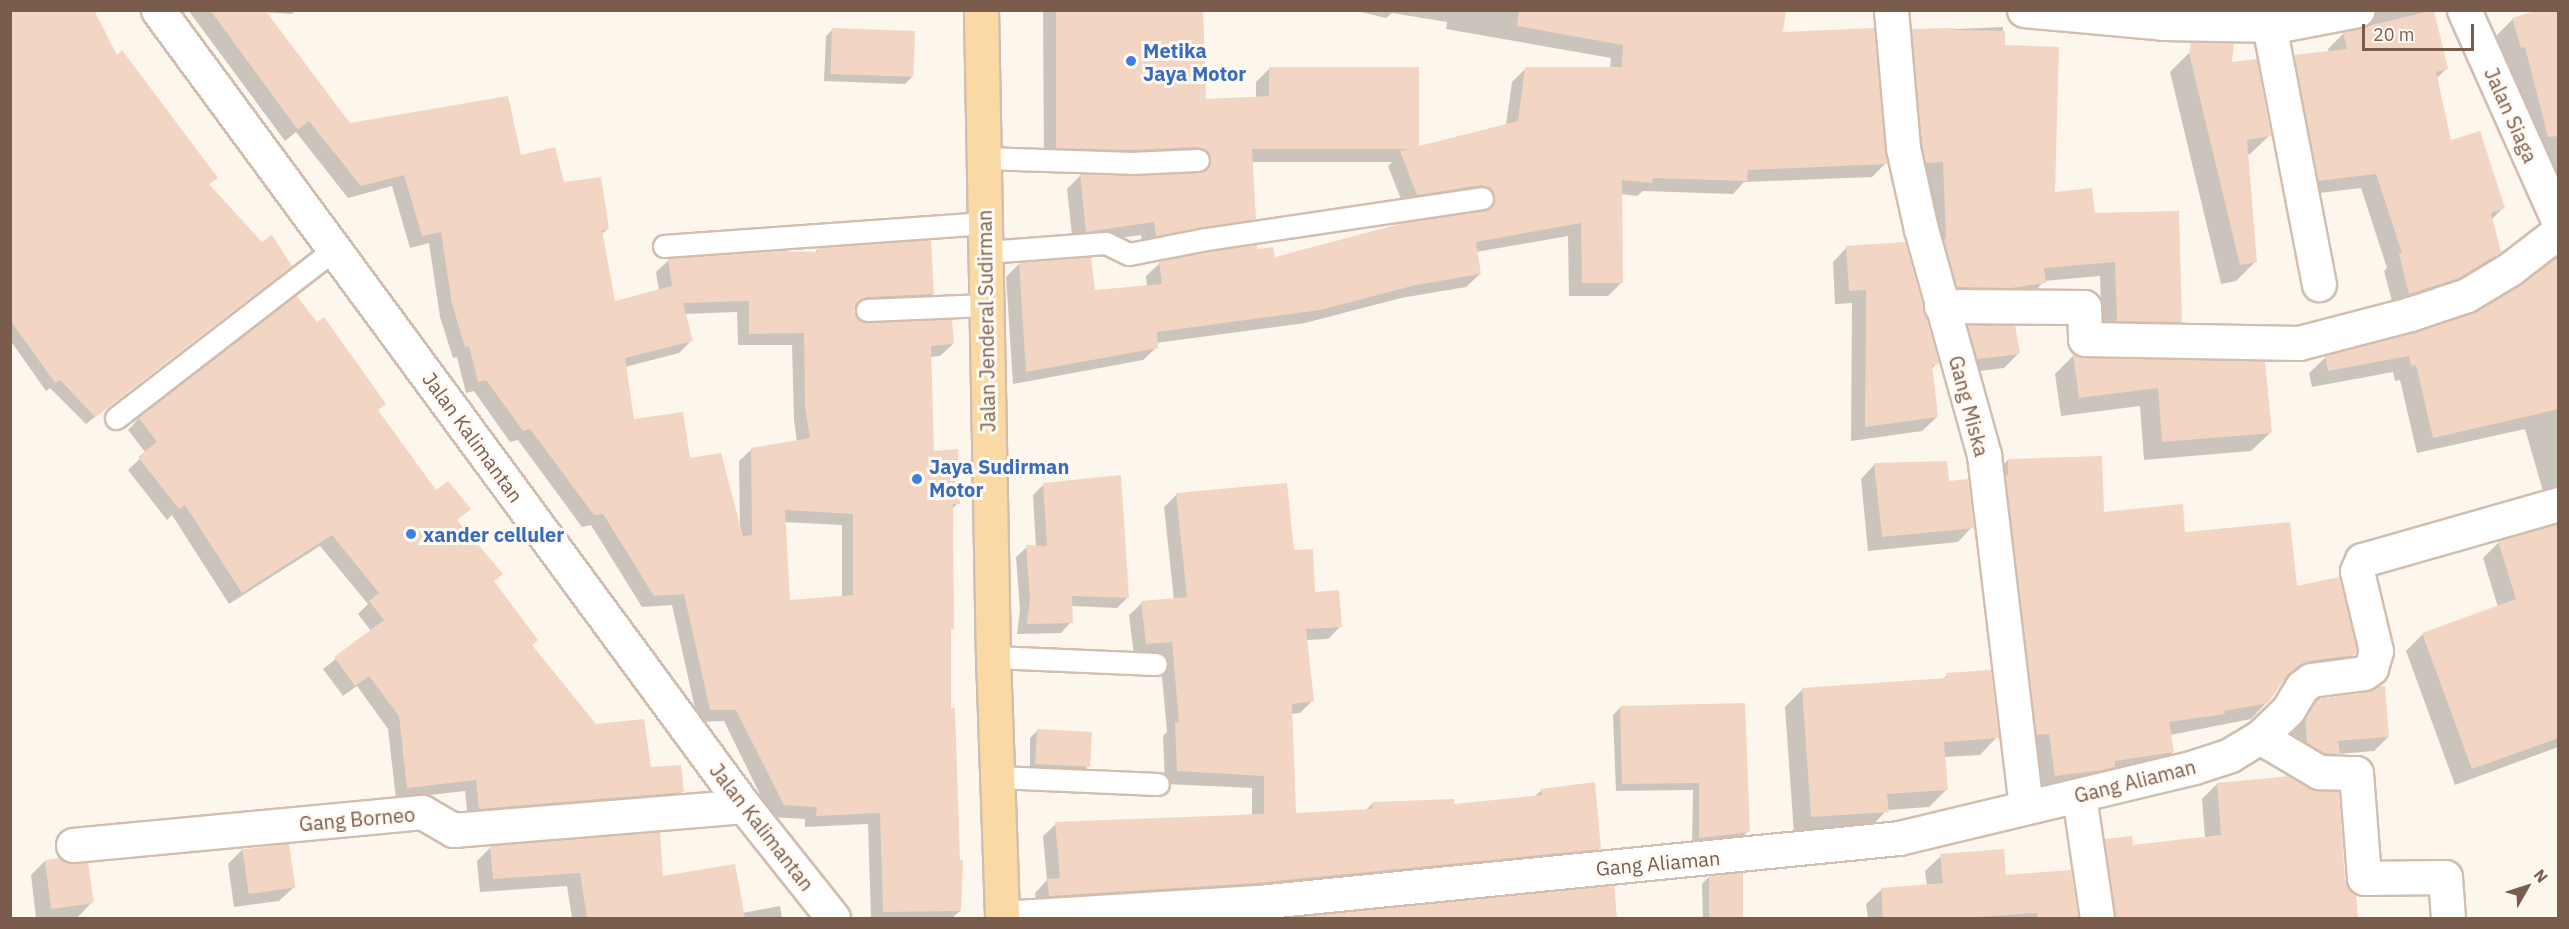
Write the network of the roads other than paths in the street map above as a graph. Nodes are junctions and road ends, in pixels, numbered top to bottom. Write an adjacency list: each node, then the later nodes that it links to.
1 (158, 10): 15 (street, Jalan Kalimantan)
2 (981, 10): 8 (main road, Jalan Jenderal Sudirman)
3 (1891, 10): 18 (street, Gang Miska)
4 (2024, 10): 7 (street)
5 (2358, 10): 7 (street)
6 (2464, 10): 11 (street, Jalan Siaga)
7 (2269, 25): 16 (street)
8 (984, 158): 9 (lane); 13 (main road, Jalan Jenderal Sudirman)
9 (1198, 160)
10 (1482, 198): 13 (lane)
11 (2559, 220)
12 (2559, 232): 18 (street)
13 (986, 237): 14 (lane); 17 (main road, Jalan Jenderal Sudirman)
14 (664, 246)
15 (335, 249): 20 (lane); 28 (street, Jalan Kalimantan)
16 (2319, 284)
17 (986, 305): 19 (lane); 22 (main road, Jalan Jenderal Sudirman)
18 (1941, 306): 29 (street, Gang Miska)
19 (867, 310)
20 (116, 418)
21 (2559, 504): 24 (street, Gang Aliaman)
22 (993, 657): 23 (lane); 25 (main road, Jalan Jenderal Sudirman)
23 (1156, 664)
24 (2260, 736): 27 (street, Gang Aliaman); 34 (street)
25 (997, 777): 26 (lane); 32 (main road, Jalan Jenderal Sudirman)
26 (1158, 784)
27 (2079, 796): 29 (street, Gang Aliaman); 33 (street)
28 (744, 806): 30 (street, Gang Borneo); 31 (street, Jalan Kalimantan)
29 (2026, 806): 32 (street, Gang Aliaman)
30 (73, 845)
31 (833, 918)
32 (1002, 918)
33 (2097, 918)
34 (2448, 918)

